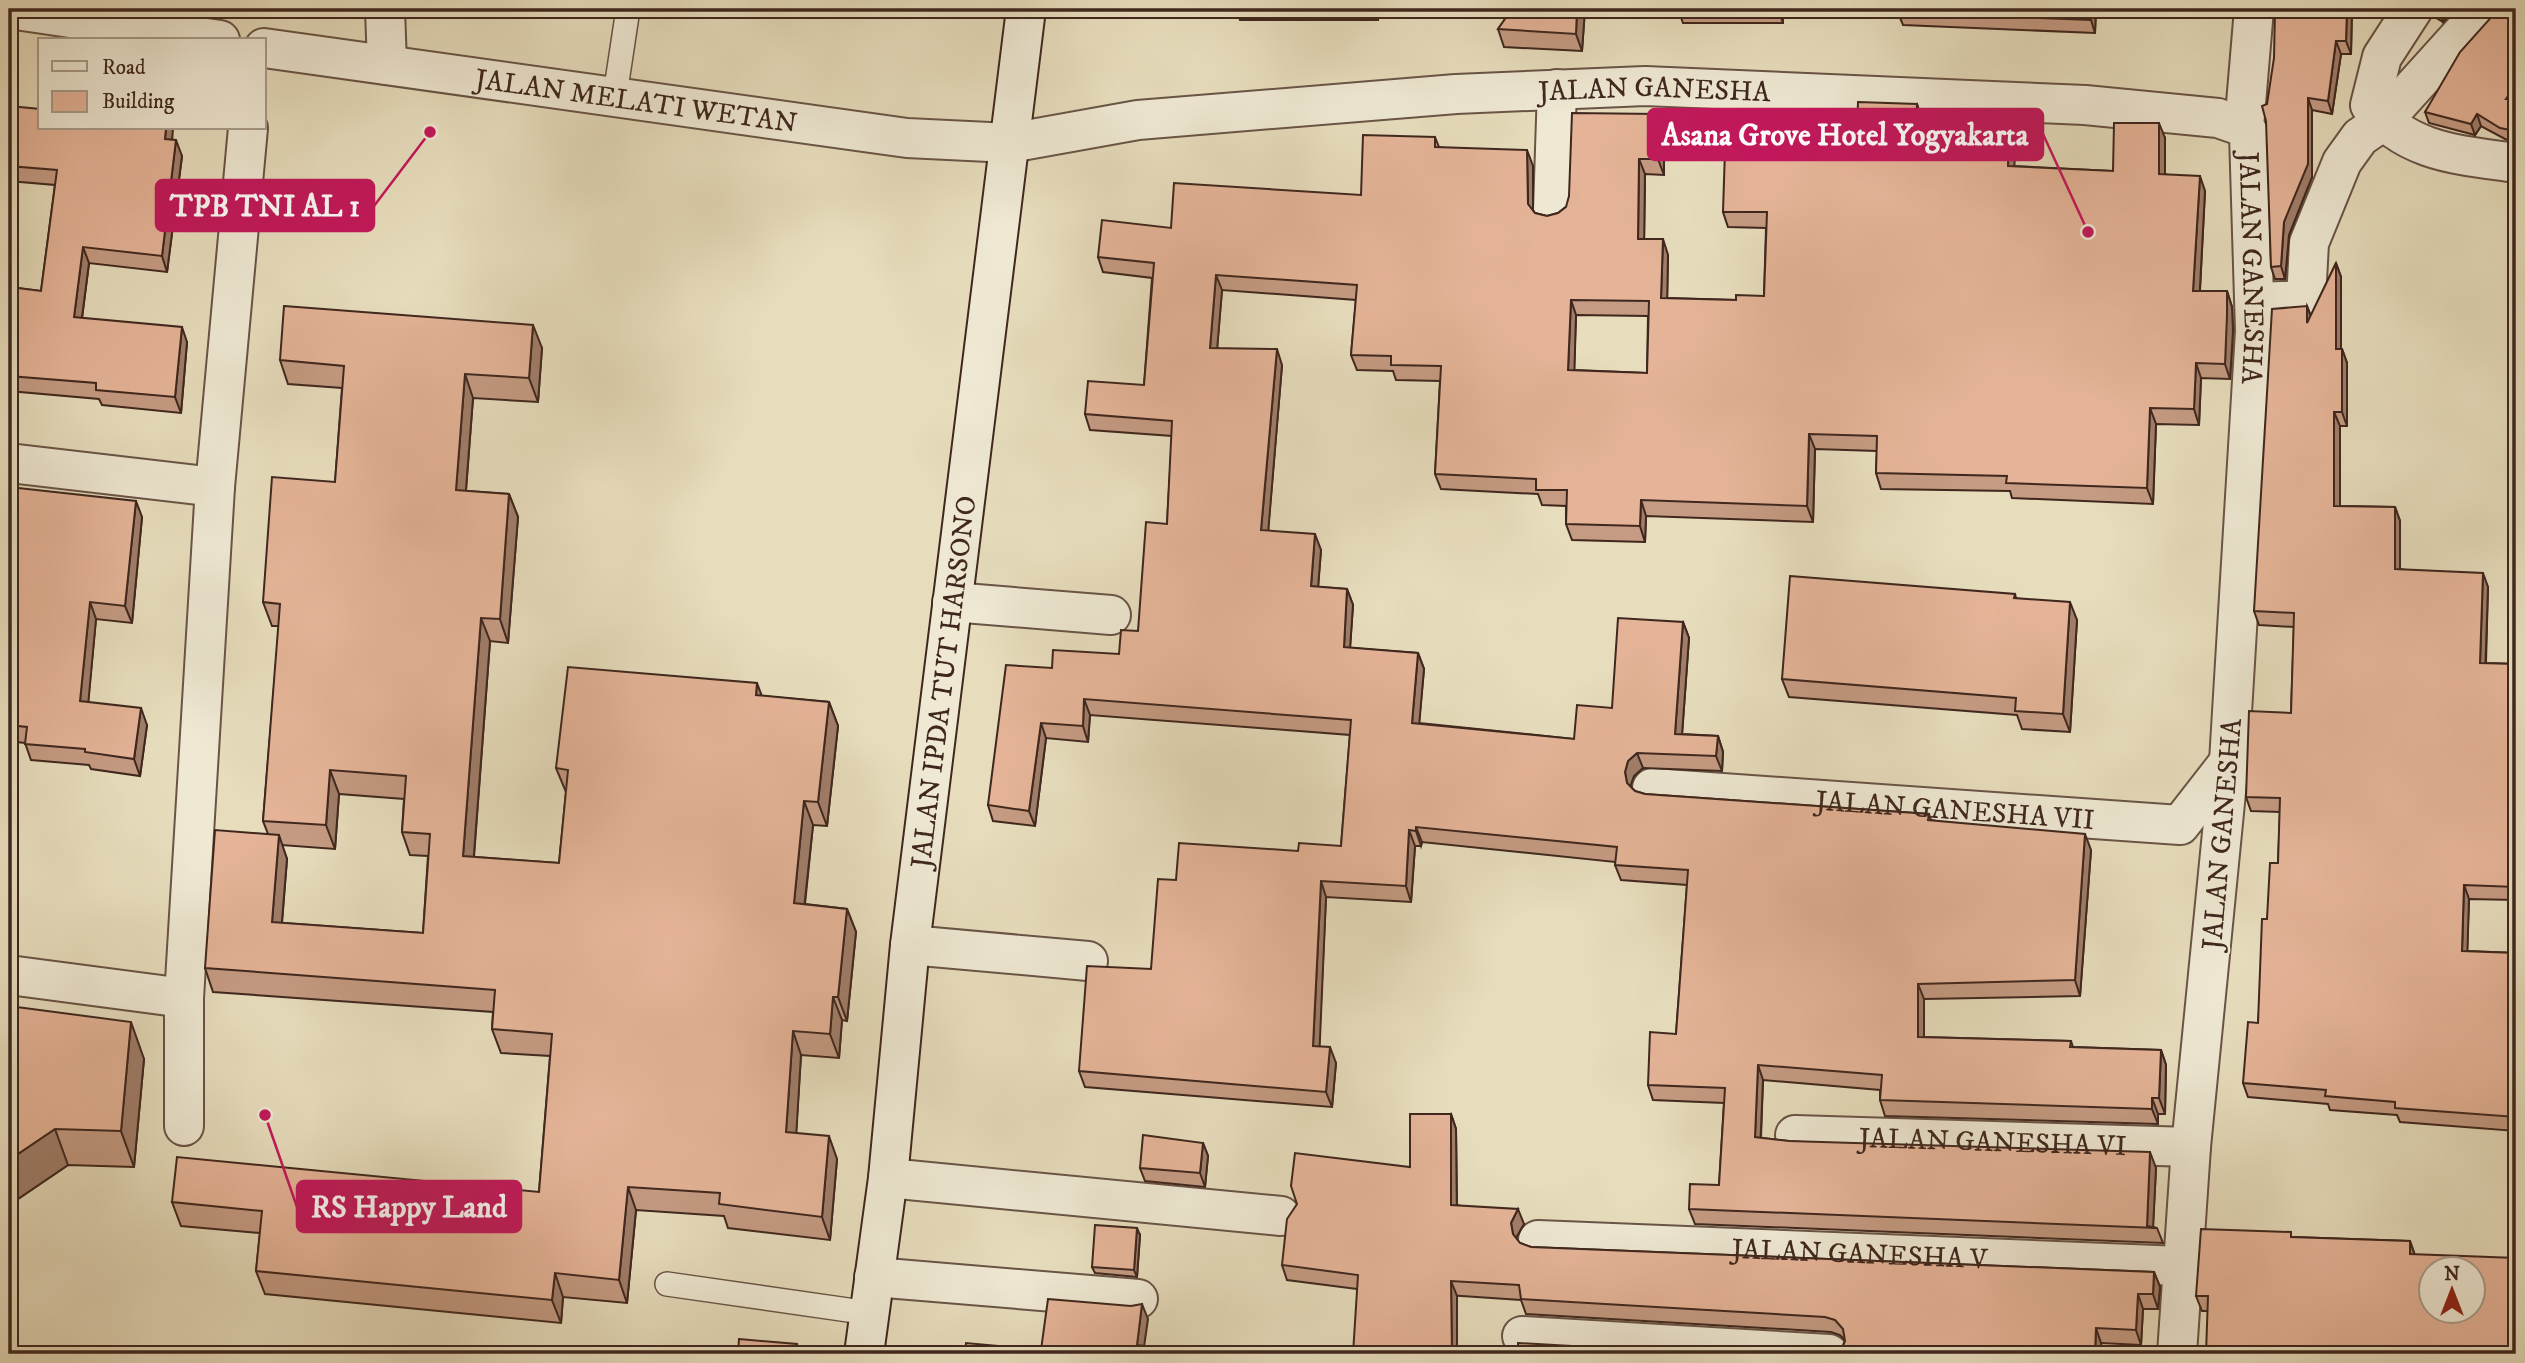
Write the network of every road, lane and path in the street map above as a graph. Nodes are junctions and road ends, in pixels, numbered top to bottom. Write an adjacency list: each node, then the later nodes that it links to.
1 (9, 9): 8 (street)
2 (385, 9): 12 (street)
3 (628, 9): 14 (lane)
4 (1026, 9): 18 (street, JALAN IPDA TUT HARSONO)
5 (2254, 9): 16 (street)
6 (2413, 9): 15 (street)
7 (2484, 9): 15 (street)
8 (104, 15): 9 (street)
9 (184, 21): 10 (street)
10 (216, 38)
11 (266, 48): 12 (street, JALAN MELATI WETAN)
12 (387, 65): 14 (street, JALAN MELATI WETAN)
13 (1557, 89): 16 (street, JALAN GANESHA); 18 (street, JALAN GANESHA); 20 (street)
14 (615, 95): 18 (street, JALAN MELATI WETAN)
15 (2382, 122): 19 (street); 21 (street)
16 (2244, 127): 21 (street, JALAN GANESHA)
17 (248, 130): 23 (street)
18 (1010, 143): 24 (street, JALAN IPDA TUT HARSONO)
19 (2516, 163)
20 (1553, 211)
21 (2255, 302): 26 (street, JALAN GANESHA)
22 (9, 463): 23 (street)
23 (215, 487): 31 (street)
24 (952, 602): 25 (street); 28 (street, JALAN IPDA TUT HARSONO)
25 (1111, 615)
26 (2229, 762): 27 (street, JALAN GANESHA VII); 34 (street, JALAN GANESHA)
27 (1652, 788)
28 (909, 945): 29 (street); 35 (street, JALAN IPDA TUT HARSONO)
29 (1088, 961)
30 (9, 975): 31 (street)
31 (184, 998): 32 (street)
32 (184, 1126)
33 (1795, 1135): 34 (street, JALAN GANESHA VI)
34 (2191, 1147): 38 (street, JALAN GANESHA)
35 (888, 1178): 36 (street); 40 (street, JALAN IPDA TUT HARSONO)
36 (1281, 1216)
37 (1538, 1240): 38 (street, JALAN GANESHA V)
38 (2181, 1266): 45 (street, JALAN GANESHA)
39 (667, 1284): 40 (lane)
40 (872, 1295): 41 (street); 43 (street, JALAN IPDA TUT HARSONO)
41 (1138, 1299)
42 (1522, 1336): 44 (street)
43 (864, 1354)
44 (1829, 1354)
45 (2177, 1354)

